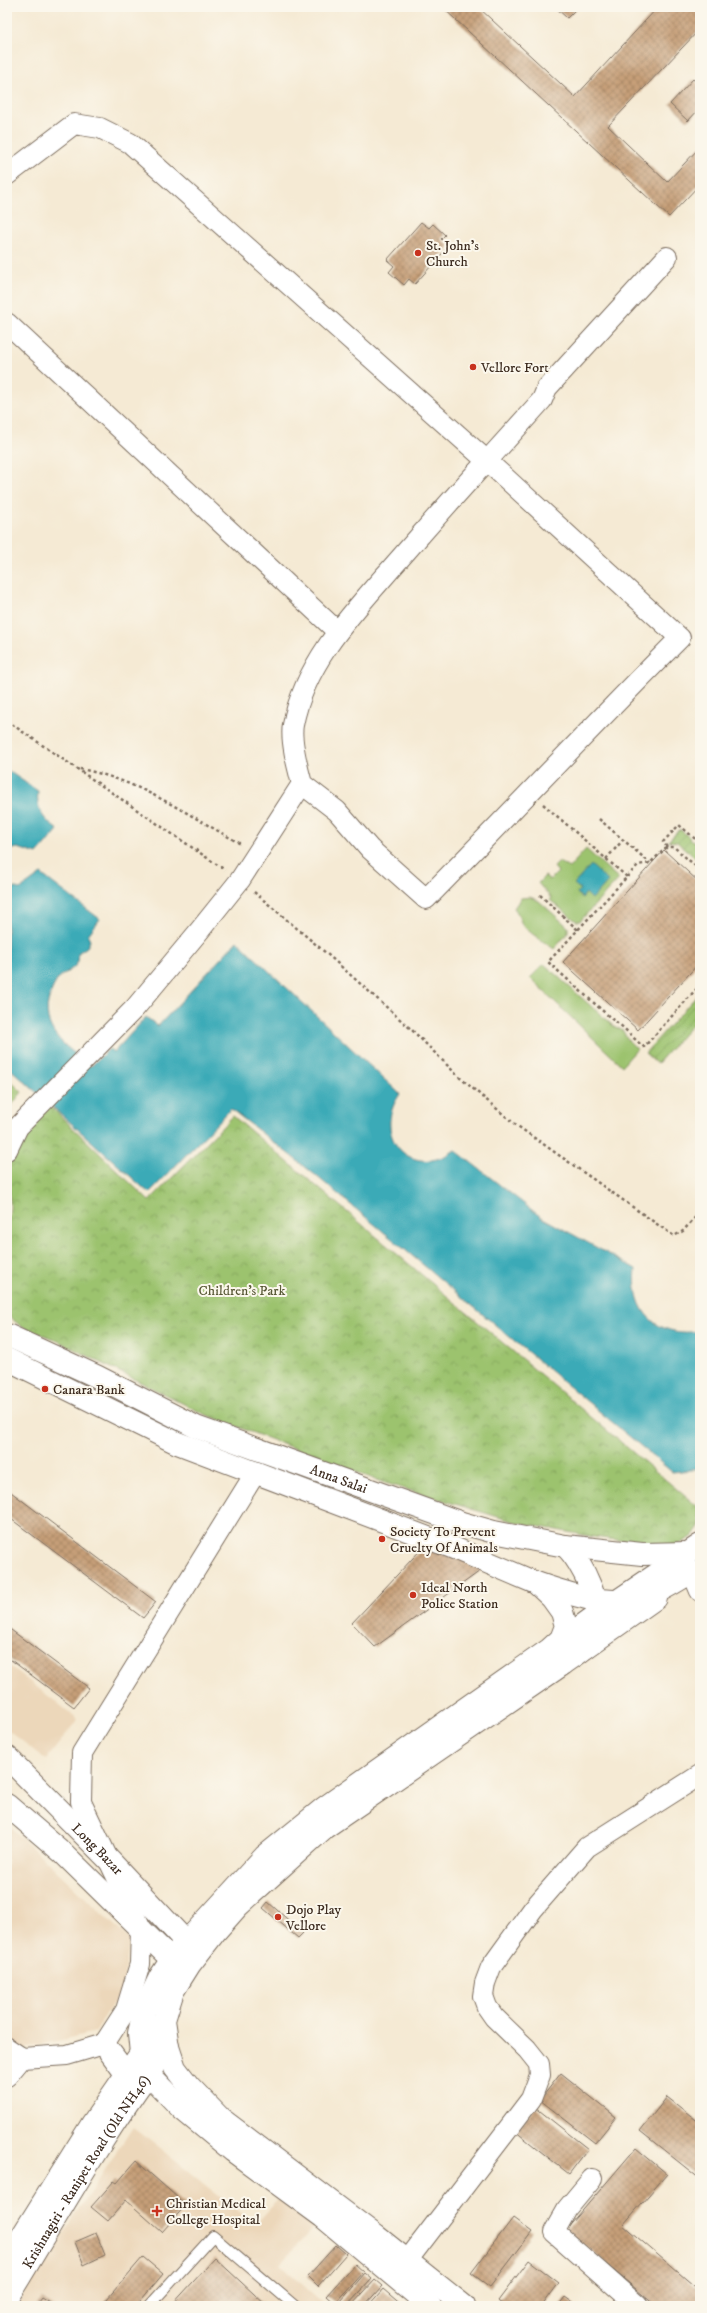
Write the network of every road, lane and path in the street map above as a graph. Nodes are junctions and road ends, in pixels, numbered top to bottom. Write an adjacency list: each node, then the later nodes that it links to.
1 (7, 175): 4 (street)
2 (667, 257): 4 (street)
3 (7, 323): 5 (street)
4 (487, 462): 5 (street); 9 (street)
5 (338, 632): 8 (street)
6 (7, 721): 7 (path)
7 (77, 768): 14 (path); 19 (path)
8 (302, 784): 9 (street); 14 (street)
9 (531, 793): 15 (path)
10 (598, 819): 11 (path)
11 (623, 840): 15 (path); 16 (path)
12 (700, 843): 13 (path)
13 (667, 847): 16 (path); 17 (path)
14 (256, 854): 19 (street)
15 (606, 859): 18 (path)
16 (650, 864): 18 (path)
17 (700, 870)
18 (627, 878): 21 (path)
19 (240, 880): 23 (street); 25 (path)
20 (540, 895): 21 (path)
21 (578, 930): 22 (path)
22 (700, 985)
23 (12, 1130): 24 (street)
24 (7, 1150)
25 (700, 1212)
26 (7, 1335): 29 (main road, Anna Salai)
27 (7, 1359): 28 (main road, Anna Salai)
28 (256, 1472): 31 (main road, Anna Salai); 38 (street)
29 (565, 1546): 30 (main road, Anna Salai); 32 (main road)
30 (696, 1566): 32 (main road); 34 (main road)
31 (536, 1583): 32 (main road); 33 (main road, Anna Salai)
32 (596, 1606): 33 (main road); 34 (main road)
33 (550, 1649): 40 (main road)
34 (577, 1654): 42 (main road)
35 (7, 1757): 38 (main road, Long Bazar)
36 (700, 1775): 50 (street)
37 (7, 1805): 39 (main road)
38 (111, 1862): 39 (street); 40 (main road, Long Bazar)
39 (141, 1928): 41 (main road); 43 (street)
40 (186, 1942): 41 (main road)
41 (171, 1959): 46 (main road)
42 (164, 2020): 44 (main road); 46 (main road, Krishnagiri - Ranipet Road (Old NH46))
43 (104, 2044): 45 (street); 46 (main road)
44 (168, 2047): 46 (main road, Krishnagiri - Ranipet Road (Old NH46)); 50 (main road)
45 (14, 2053): 47 (street)
46 (138, 2073): 49 (main road, Krishnagiri - Ranipet Road (Old NH46)); 51 (main road, Krishnagiri - Ranipet Road (Old NH46)); 54 (main road)
47 (7, 2076)
48 (592, 2180): 56 (street)
49 (7, 2260)
50 (407, 2261): 55 (main road)
51 (7, 2298)
52 (150, 2306): 53 (lane)
53 (295, 2306)
54 (430, 2306)
55 (464, 2306)
56 (638, 2306)

